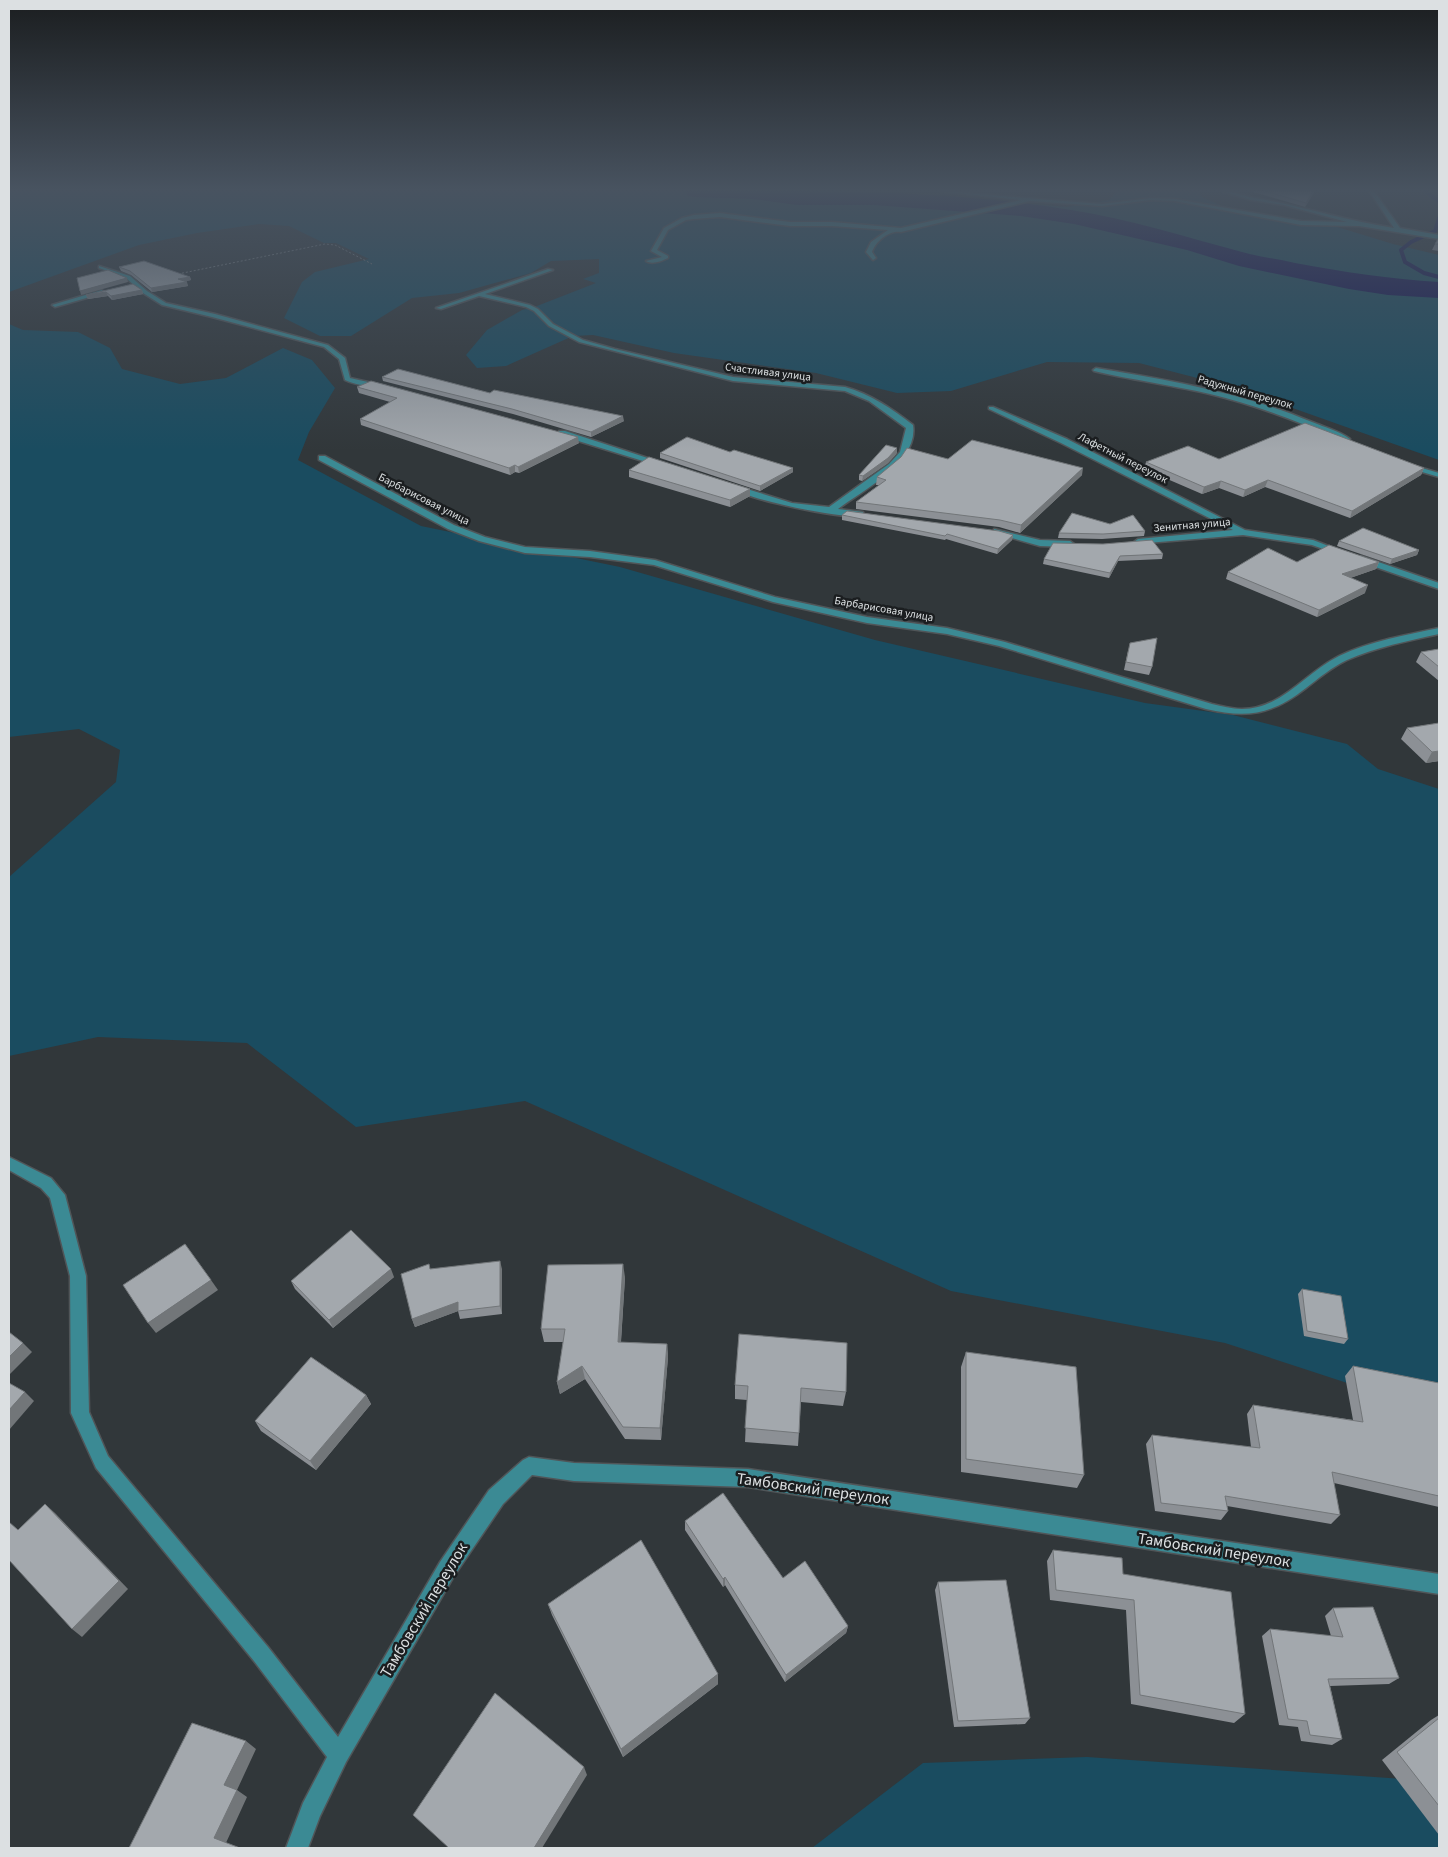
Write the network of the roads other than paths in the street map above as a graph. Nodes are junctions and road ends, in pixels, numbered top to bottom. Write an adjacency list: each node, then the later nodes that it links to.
1 (129, 278): 3 (street)
2 (527, 278): 6 (street)
3 (136, 284): 4 (street); 10 (street)
4 (126, 286)
5 (107, 291): 7 (street)
6 (478, 294): 8 (street); 19 (street, Счастливая улица)
7 (55, 305)
8 (439, 308)
9 (1096, 370): 13 (street, Радужный переулок)
10 (389, 387)
11 (991, 408): 22 (street, Лафетный переулок)
12 (555, 431): 16 (street)
13 (1357, 444)
14 (322, 458): 26 (street, Барбарисовая улица)
15 (1401, 462): 17 (street)
16 (672, 468)
17 (1439, 475)
18 (727, 485): 19 (street)
19 (829, 511): 20 (street)
20 (868, 515)
21 (990, 530): 24 (street)
22 (1243, 532): 23 (street, Зенитная улица); 25 (street, Зенитная улица)
23 (1132, 542)
24 (1076, 544)
25 (1439, 586)
26 (1439, 631)
27 (9, 1163): 29 (street)
28 (1439, 1584): 29 (street, Тамбовский переулок)
29 (339, 1755): 30 (street, Тамбовский переулок)
30 (297, 1848)

